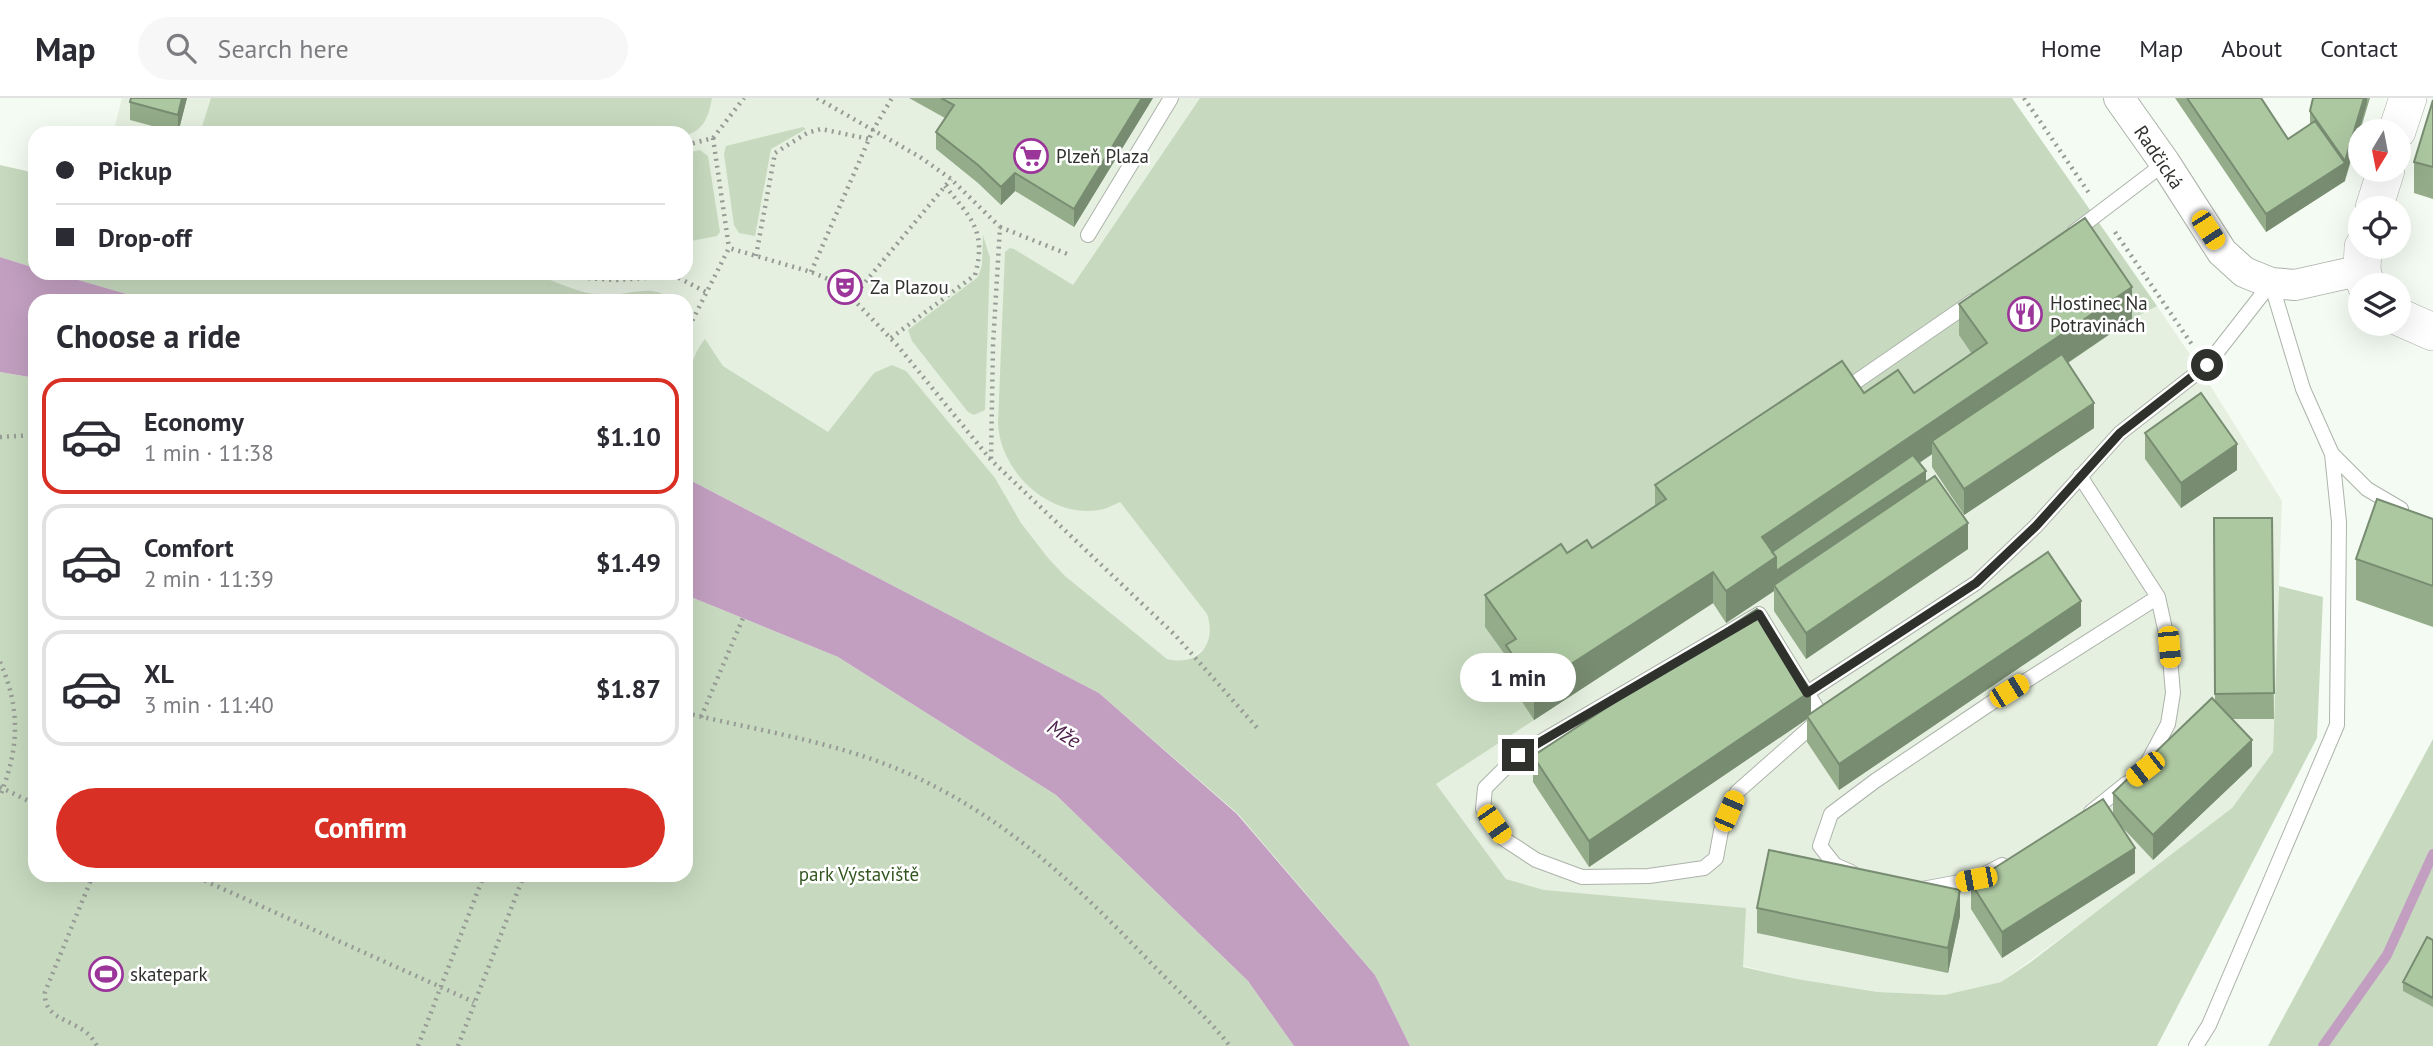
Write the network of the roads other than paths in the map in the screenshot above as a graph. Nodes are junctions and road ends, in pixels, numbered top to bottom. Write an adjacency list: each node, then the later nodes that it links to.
1 (1171, 98): 6 (lane)
2 (2119, 98): 5 (street, Radčická)
3 (2408, 98): 4 (street)
4 (2402, 119)
5 (2165, 163): 7 (lane); 9 (street, Radčická)
6 (1088, 235)
7 (2060, 241)
8 (2363, 267): 9 (street, Radčická)
9 (2270, 283): 14 (lane); 15 (lane)
10 (1980, 296): 13 (lane)
11 (2411, 322): 12 (street)
12 (2433, 332)
13 (1854, 383)
14 (2332, 454): 16 (lane); 23 (lane)
15 (2081, 476): 17 (lane); 18 (lane)
16 (2401, 509)
17 (2158, 597): 19 (lane); 21 (lane)
18 (1807, 693): 18 (lane)
19 (2081, 819)
20 (2011, 860): 22 (lane)
21 (1866, 878)
22 (1913, 887)
23 (2196, 1046)

